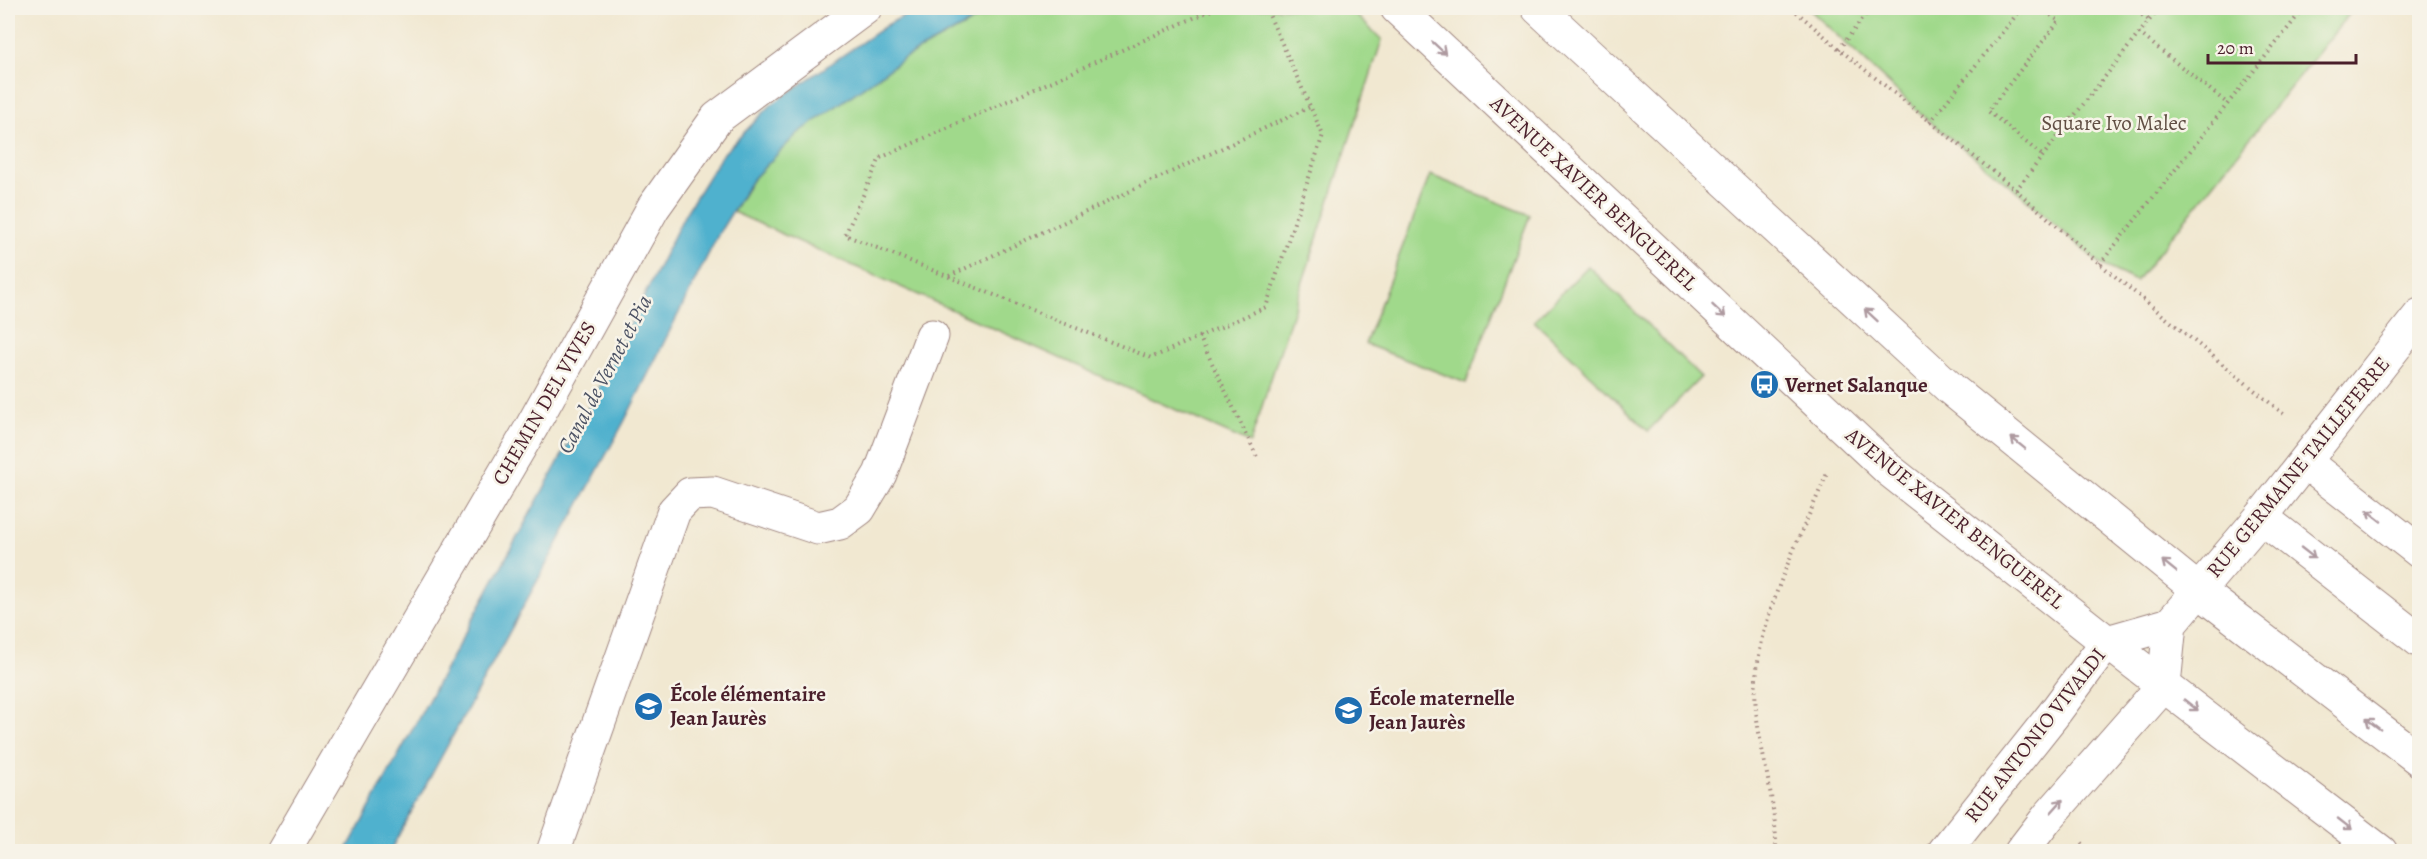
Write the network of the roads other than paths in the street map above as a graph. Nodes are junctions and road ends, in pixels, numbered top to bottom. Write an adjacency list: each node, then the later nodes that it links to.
1 (865, 8): 15 (street, CHEMIN DEL VIVES)
2 (1397, 8): 12 (street, AVENUE XAVIER BENGUEREL, one-way to 12)
3 (1538, 8): 9 (street, one-way to 3)
4 (2420, 315): 6 (street, RUE GERMAINE TAILLEFERRE)
5 (932, 336): 16 (street)
6 (2312, 453): 7 (street, RUE GERMAINE TAILLEFERRE); 8 (street, one-way to 6)
7 (2261, 517): 9 (street, RUE GERMAINE TAILLEFERRE); 11 (street, one-way to 11)
8 (2420, 552)
9 (2198, 590): 10 (street); 14 (street, one-way to 9)
10 (2170, 624): 12 (street, RUE ANTONIO VIVALDI); 13 (street)
11 (2420, 641)
12 (2107, 642): 13 (street, AVENUE XAVIER BENGUEREL); 17 (street, RUE ANTONIO VIVALDI)
13 (2164, 685): 18 (street, one-way to 13); 19 (street, AVENUE XAVIER BENGUEREL, one-way to 19)
14 (2420, 760)
15 (283, 852)
16 (553, 852)
17 (1944, 852)
18 (2021, 852)
19 (2381, 852)

